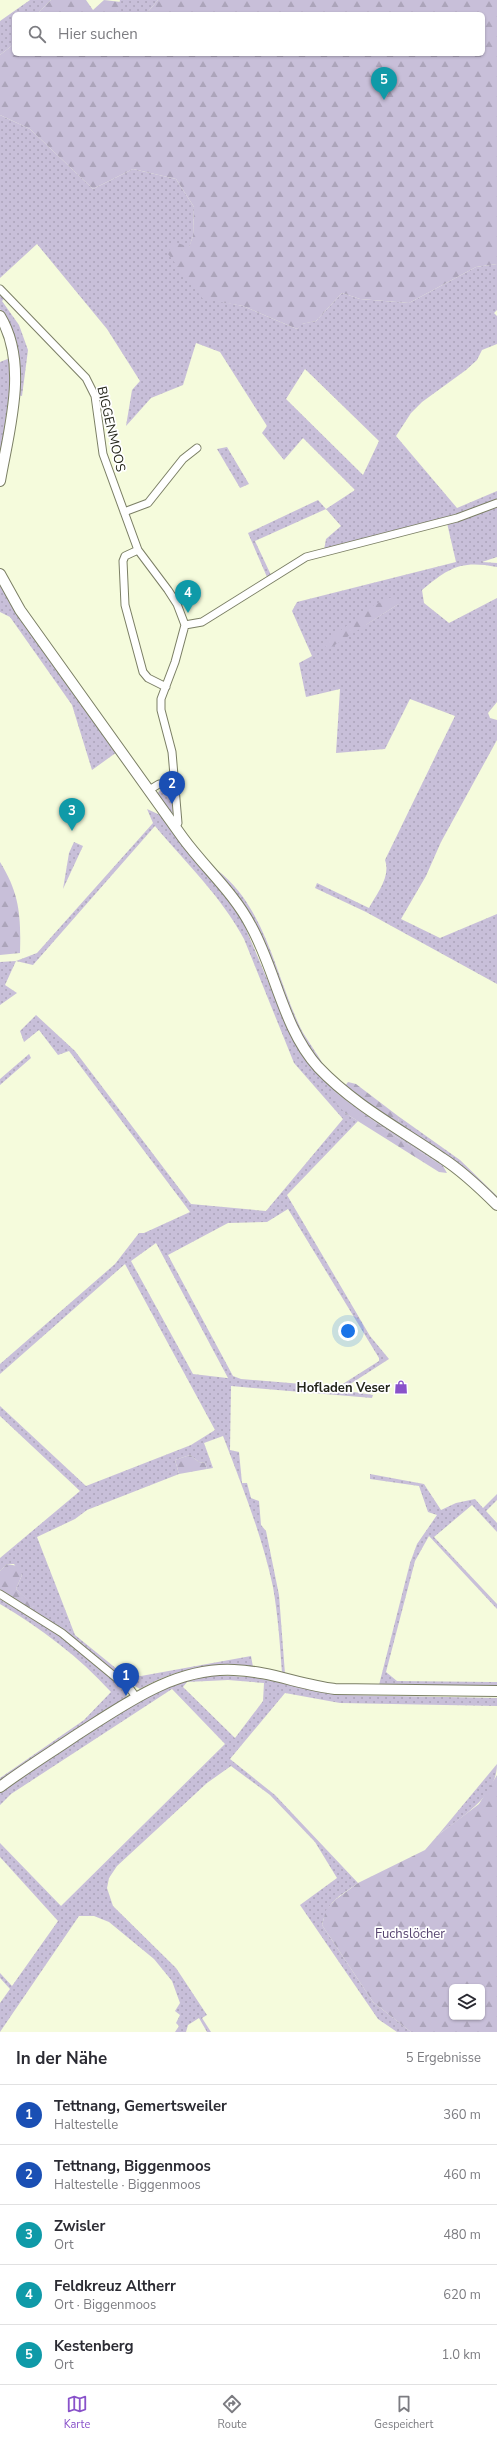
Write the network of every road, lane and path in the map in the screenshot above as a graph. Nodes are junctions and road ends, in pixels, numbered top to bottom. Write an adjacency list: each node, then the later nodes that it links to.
1 (0, 290): 6 (street, BIGGENMOOS)
2 (0, 316): 4 (main road)
3 (197, 448): 6 (street)
4 (0, 481)
5 (497, 503): 9 (street)
6 (124, 512): 7 (street, BIGGENMOOS)
7 (138, 550): 9 (street, BIGGENMOOS); 10 (street)
8 (0, 574): 12 (main road)
9 (185, 625): 10 (street)
10 (166, 687): 11 (street)
11 (176, 784): 12 (street); 13 (street)
12 (149, 790): 13 (main road)
13 (175, 828): 14 (main road)
14 (497, 1205)
15 (0, 1594): 17 (street)
16 (497, 1691): 17 (main road)
17 (136, 1697): 18 (main road)
18 (0, 1787)

